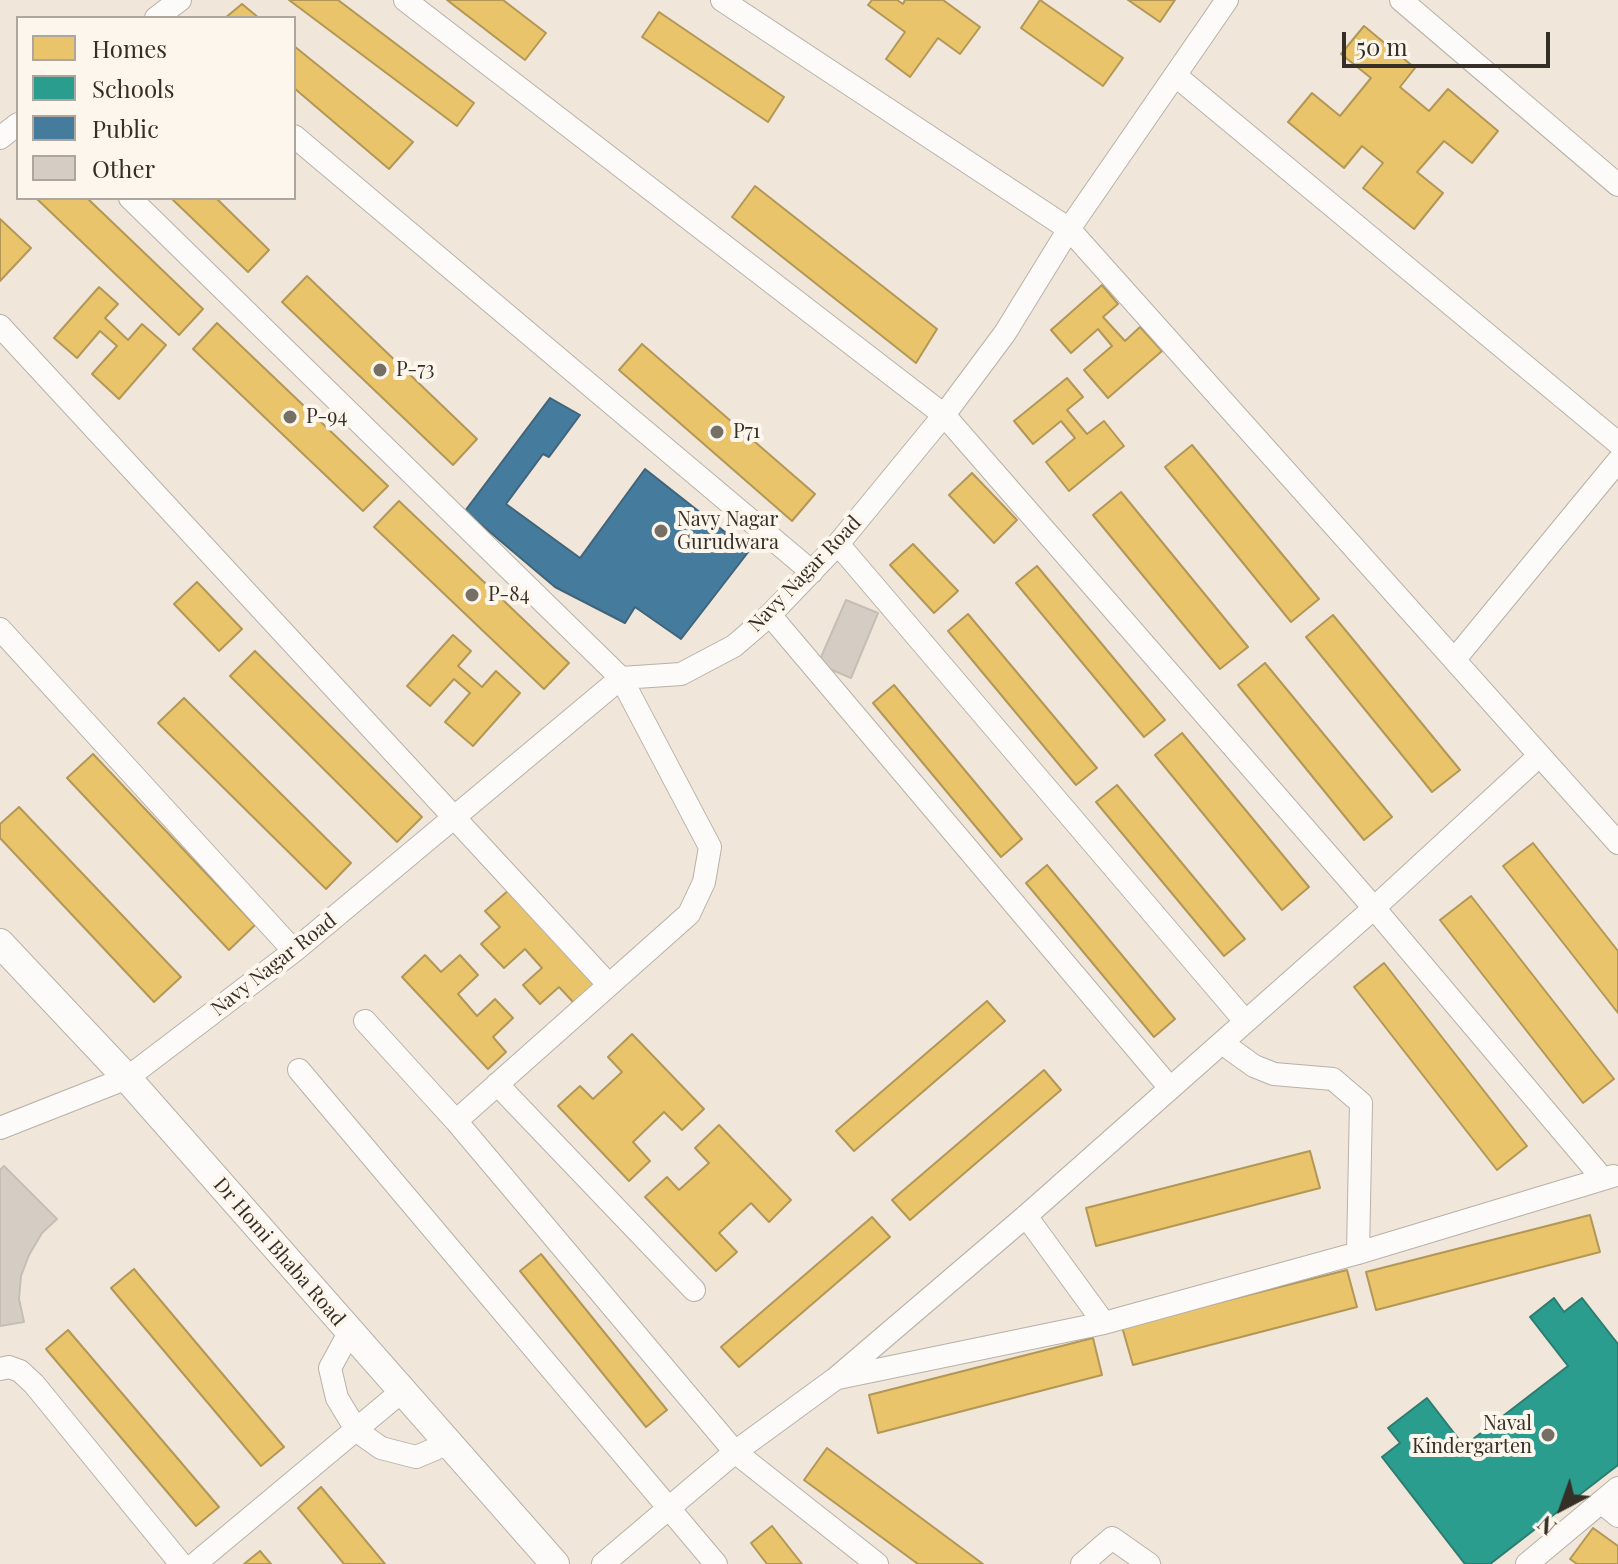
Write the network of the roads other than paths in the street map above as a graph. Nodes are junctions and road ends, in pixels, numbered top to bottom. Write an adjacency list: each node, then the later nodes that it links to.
1 (180, 0): 6 (street)
2 (405, 0): 15 (street)
3 (722, 0): 13 (street)
4 (1227, 0): 7 (street, Navy Nagar Road)
5 (1401, 0): 11 (street)
6 (159, 16)
7 (1176, 76): 13 (street, Navy Nagar Road); 16 (street)
8 (16, 126): 9 (street)
9 (0, 138)
10 (296, 138): 19 (street)
11 (1618, 185)
12 (132, 200): 23 (street)
13 (1069, 229): 15 (street, Navy Nagar Road); 22 (street)
14 (0, 326): 25 (street)
15 (944, 415): 18 (street, Navy Nagar Road); 27 (street)
16 (1618, 443)
17 (1618, 461): 22 (street)
18 (838, 544): 19 (street, Navy Nagar Road); 32 (street)
19 (812, 572): 20 (street, Navy Nagar Road)
20 (770, 615): 23 (street, Navy Nagar Road); 37 (street)
21 (0, 629): 29 (street)
22 (1455, 659): 24 (street)
23 (621, 678): 25 (street, Navy Nagar Road); 30 (street)
24 (1539, 756): 26 (street); 27 (street)
25 (456, 816): 29 (street, Navy Nagar Road); 30 (street)
26 (1618, 843)
27 (1374, 908): 32 (street); 40 (street)
28 (0, 943): 35 (street, Dr Homi Bhaba Road)
29 (294, 951): 35 (street, Navy Nagar Road)
30 (609, 985): 36 (street)
31 (365, 1021): 38 (street)
32 (1245, 1021): 33 (street)
33 (1222, 1043): 37 (street); 42 (street)
34 (299, 1070): 53 (street)
35 (127, 1078): 39 (street, Navy Nagar Road); 45 (street, Dr Homi Bhaba Road)
36 (497, 1084): 38 (street); 43 (street)
37 (1170, 1088): 41 (street)
38 (456, 1121): 51 (street)
39 (0, 1128)
40 (1611, 1177): 42 (street)
41 (1026, 1216): 44 (street); 47 (street)
42 (1358, 1253): 44 (street)
43 (694, 1290)
44 (1104, 1323): 47 (street)
45 (349, 1333): 48 (street, Dr Homi Bhaba Road); 49 (street)
46 (0, 1369): 54 (street)
47 (835, 1379): 51 (street)
48 (401, 1392): 49 (street); 50 (street, Dr Homi Bhaba Road)
49 (357, 1431): 50 (street); 55 (street)
50 (447, 1444): 56 (street, Dr Homi Bhaba Road)
51 (735, 1452): 53 (street); 59 (street)
52 (1612, 1502): 62 (street)
53 (670, 1508): 57 (street); 58 (street)
54 (181, 1564)
55 (195, 1564)
56 (555, 1564)
57 (603, 1564)
58 (716, 1564)
59 (877, 1564)
60 (1082, 1564): 61 (street)
61 (1149, 1564)
62 (1527, 1564)

